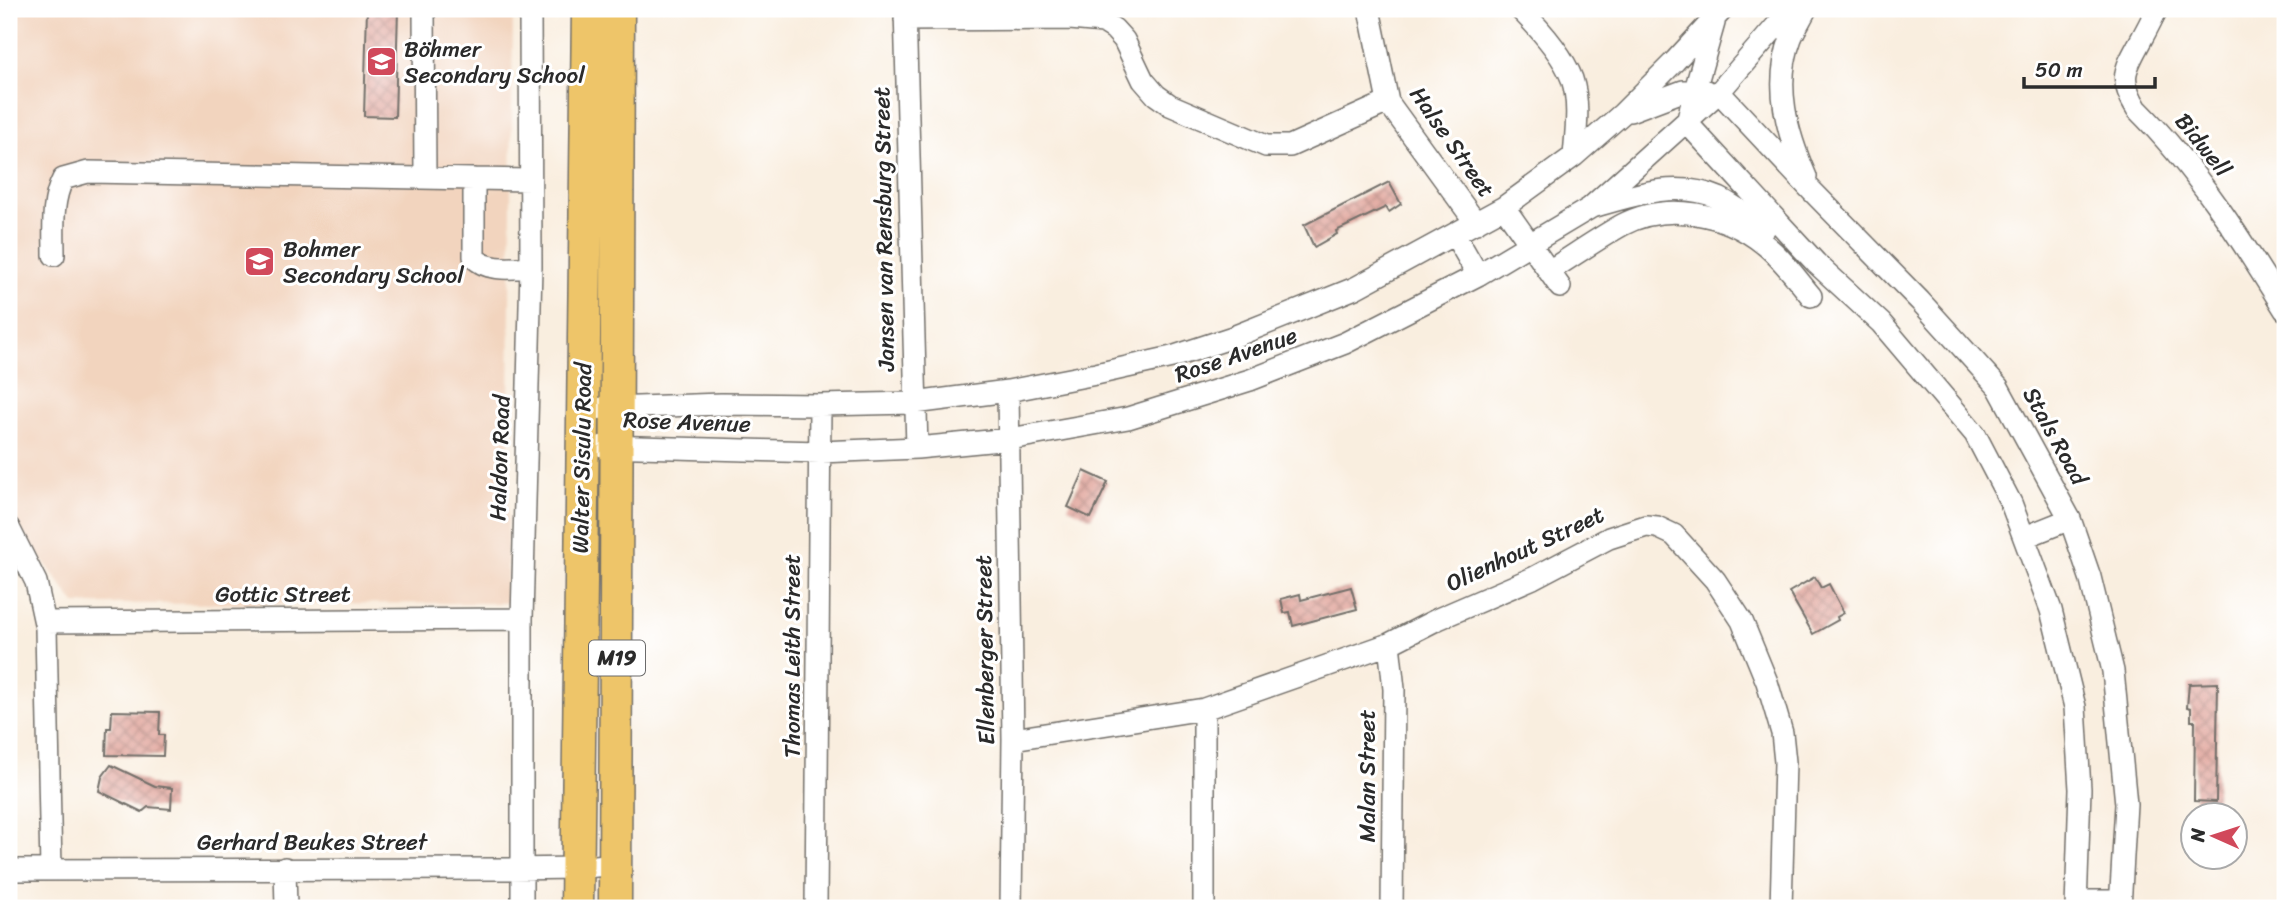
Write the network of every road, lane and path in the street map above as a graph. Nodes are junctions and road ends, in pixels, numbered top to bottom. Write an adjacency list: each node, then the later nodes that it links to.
1 (424, 9): 20 (street)
2 (530, 9): 22 (street, Haldon Road)
3 (587, 9): 17 (highway, Walter Sisulu Road / M19)
4 (618, 9): 18 (highway, Walter Sisulu Road / M19)
5 (1520, 9): 19 (street)
6 (1791, 9): 13 (street, Rose Avenue)
7 (1806, 9): 23 (street)
8 (2157, 9): 34 (street, Bidwell)
9 (1374, 12): 14 (street, Halse Street)
10 (1720, 13): 12 (street); 15 (street, Rose Avenue)
11 (905, 14): 14 (street); 36 (street, Jansen van Rensburg Street)
12 (1695, 90): 13 (street); 15 (street); 16 (street)
13 (1719, 92): 16 (street, Rose Avenue); 23 (street, Stals Road)
14 (1388, 102): 26 (street, Halse Street)
15 (1622, 114): 19 (street, Rose Avenue)
16 (1687, 123): 25 (street, Rose Avenue); 30 (street)
17 (586, 148): 18 (highway); 39 (highway, Walter Sisulu Road / M19)
18 (618, 148): 38 (highway, Walter Sisulu Road / M19)
19 (1574, 156): 24 (street, Rose Avenue)
20 (425, 178): 21 (street); 29 (street)
21 (474, 179): 22 (street); 31 (street)
22 (530, 180): 31 (street, Haldon Road)
23 (1812, 191): 45 (street, Stals Road)
24 (1504, 206): 26 (street, Rose Avenue); 28 (street)
25 (1590, 208): 28 (street, Rose Avenue); 30 (street)
26 (1476, 223): 27 (street, Rose Avenue)
27 (1455, 235): 32 (street); 35 (street, Rose Avenue)
28 (1531, 245): 32 (street, Rose Avenue); 33 (street)
29 (54, 256)
30 (1816, 262): 33 (street)
31 (531, 267): 48 (street, Haldon Road)
32 (1478, 275): 40 (street, Rose Avenue)
33 (1834, 278): 47 (street)
34 (2285, 310)
35 (1008, 391): 36 (street, Rose Avenue); 40 (street, Ellenberger Street)
36 (915, 403): 37 (street, Rose Avenue); 43 (street, Jansen van Rensburg Street)
37 (820, 405): 38 (street, Rose Avenue); 44 (street, Thomas Leith Street)
38 (618, 407): 39 (street, Rose Avenue); 42 (highway, Walter Sisulu Road / M19)
39 (583, 409): 41 (highway, Walter Sisulu Road / M19)
40 (1010, 439): 43 (street, Rose Avenue); 54 (street, Ellenberger Street)
41 (582, 444): 42 (street, Rose Avenue); 50 (highway, Walter Sisulu Road / M19)
42 (618, 447): 44 (street, Rose Avenue); 51 (highway, Walter Sisulu Road / M19)
43 (917, 449): 44 (street, Rose Avenue)
44 (820, 452): 67 (street, Thomas Leith Street)
45 (2070, 519): 47 (street); 62 (street, Stals Road)
46 (9, 528): 49 (street)
47 (2025, 537): 61 (street)
48 (522, 619): 49 (street, Gottic Street); 57 (street, Haldon Road)
49 (44, 622): 60 (street)
50 (579, 624): 51 (highway); 58 (highway, Walter Sisulu Road / M19)
51 (617, 625): 55 (highway, Walter Sisulu Road / M19)
52 (1389, 644): 53 (street, Olienhout Street); 70 (street, Malan Street); 71 (street, Olienhout Street)
53 (1204, 709): 54 (street, Olienhout Street); 69 (street)
54 (1013, 739): 68 (street, Ellenberger Street)
55 (615, 864): 58 (street, Gerhard Beukes Street); 66 (highway, Walter Sisulu Road / M19)
56 (285, 868): 57 (street, Gerhard Beukes Street); 60 (street, Gerhard Beukes Street); 63 (street)
57 (523, 868): 58 (street, Gerhard Beukes Street); 64 (street, Haldon Road)
58 (577, 868): 65 (highway, Walter Sisulu Road / M19)
59 (9, 870): 60 (street, Gerhard Beukes Street)
60 (51, 870)
61 (2076, 905): 62 (street)
62 (2121, 905)
63 (286, 908)
64 (522, 908)
65 (577, 908)
66 (615, 908)
67 (816, 908)
68 (1011, 908)
69 (1204, 908)
70 (1392, 908)
71 (1781, 908)

